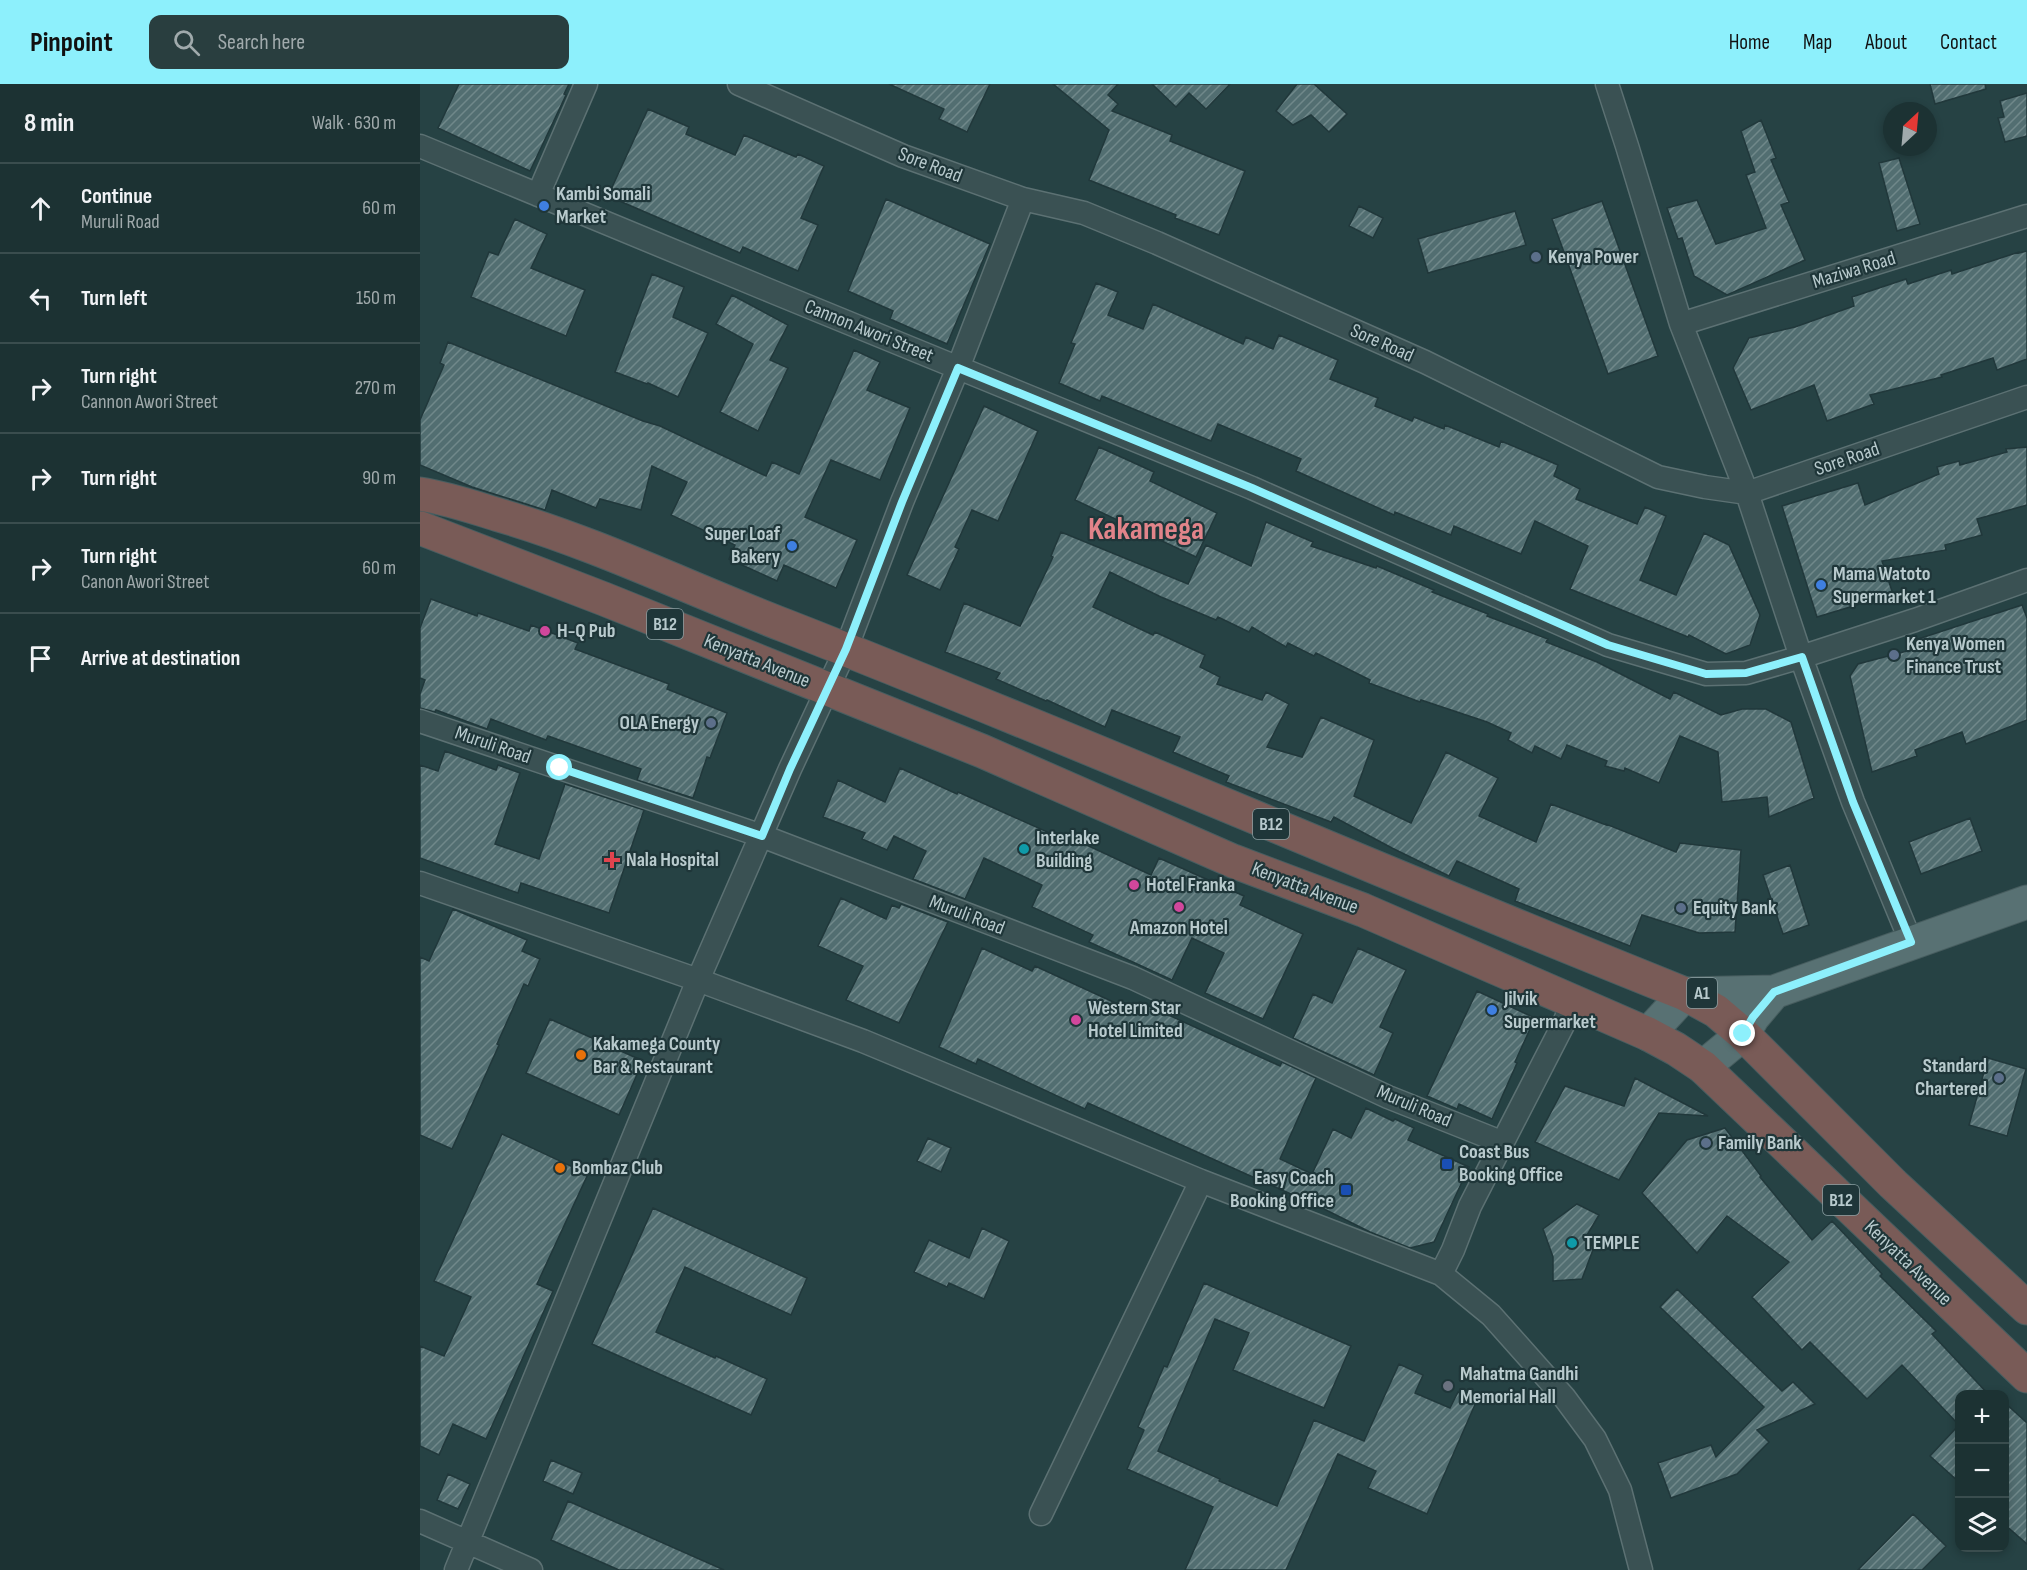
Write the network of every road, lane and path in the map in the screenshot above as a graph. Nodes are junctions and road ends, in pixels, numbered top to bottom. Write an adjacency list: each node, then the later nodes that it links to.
1 (586, 84): 5 (street)
2 (739, 84): 6 (street, Sore Road)
3 (1606, 84): 8 (street)
4 (420, 146): 5 (street, Cannon Awori Street)
5 (538, 195): 9 (street, Cannon Awori Street)
6 (1023, 199): 9 (street); 11 (street, Sore Road)
7 (2027, 216): 8 (street, Maziwa Road)
8 (1681, 324): 11 (street)
9 (958, 368): 17 (street); 18 (street, Cannon Awori Street)
10 (2027, 397): 11 (street, Sore Road)
11 (1747, 493): 18 (street)
12 (420, 494): 14 (highway, B12)
13 (420, 528): 16 (highway, Kenyatta Avenue / B12)
14 (619, 557): 16 (highway); 17 (highway, B12)
15 (2027, 580): 18 (street, Cannon Awori Street)
16 (604, 599): 19 (highway, Kenyatta Avenue / B12)
17 (846, 649): 19 (street); 21 (highway, B12)
18 (1802, 657): 28 (street)
19 (827, 690): 22 (highway, Kenyatta Avenue / B12); 23 (street)
20 (420, 721): 23 (street, Muruli Road)
21 (1168, 781): 22 (highway); 24 (highway, B12)
22 (1149, 824): 27 (highway, Kenyatta Avenue / B12)
23 (762, 836): 29 (street); 36 (street, Muruli Road)
24 (1381, 870): 27 (highway); 31 (highway, B12)
25 (420, 883): 29 (street)
26 (2027, 902): 28 (main road)
27 (1363, 910): 32 (highway, Kenyatta Avenue / B12)
28 (1911, 942): 30 (main road)
29 (698, 980): 37 (street); 43 (street)
30 (1774, 992): 31 (main road, A1); 34 (main road)
31 (1685, 994): 33 (main road, A1); 34 (highway, B12)
32 (1573, 1001): 33 (highway, Kenyatta Avenue / B12); 36 (street)
33 (1647, 1034): 35 (highway, Kenyatta Avenue / B12)
34 (1743, 1034): 35 (main road); 39 (highway, B12)
35 (1703, 1068): 40 (highway, Kenyatta Avenue / B12)
36 (1501, 1142): 38 (street)
37 (1201, 1181): 38 (street); 41 (street)
38 (1441, 1274): 46 (street)
39 (2027, 1308)
40 (2027, 1376)
41 (1041, 1514)
42 (420, 1521): 43 (street)
43 (469, 1542): 44 (street); 45 (street)
44 (456, 1570)
45 (531, 1570)
46 (1641, 1570)

